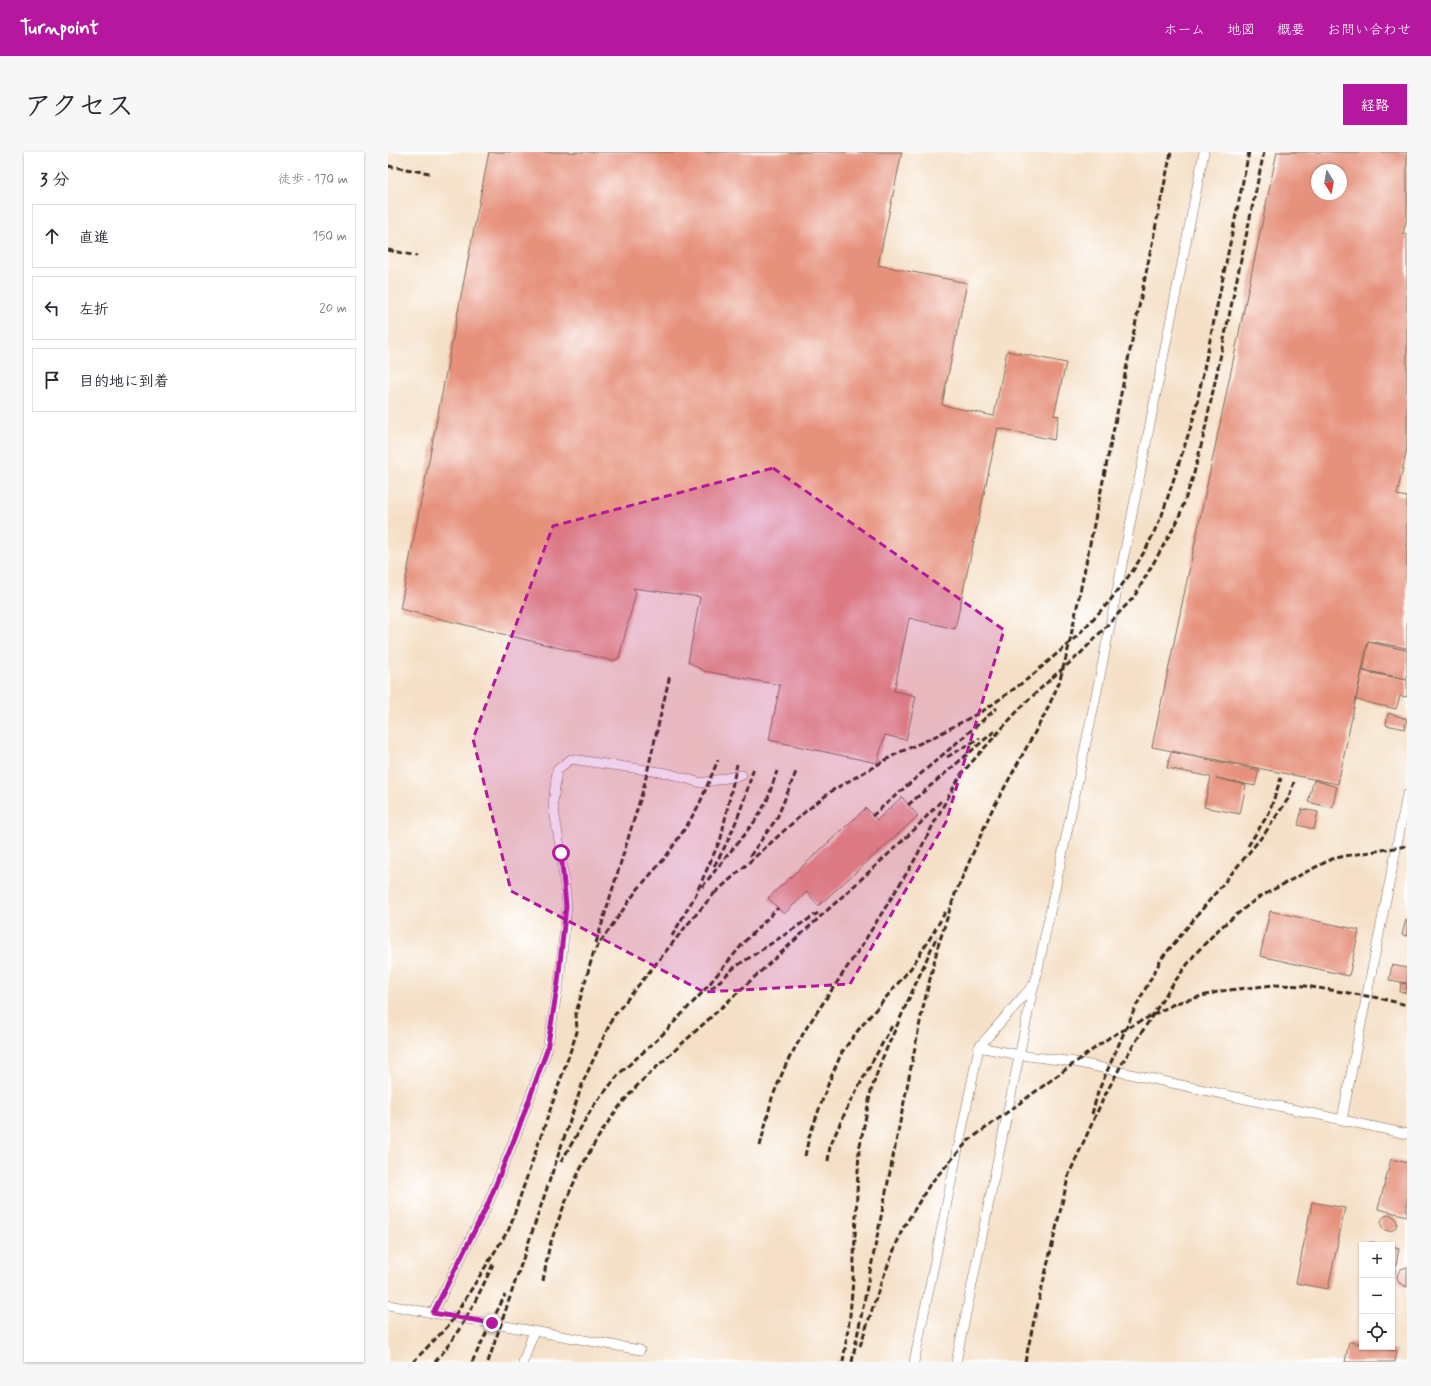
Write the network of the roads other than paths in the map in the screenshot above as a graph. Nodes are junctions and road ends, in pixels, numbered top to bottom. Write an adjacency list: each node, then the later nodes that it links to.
1 (1204, 152): 4 (lane)
2 (742, 775): 10 (lane)
3 (1407, 795): 7 (lane)
4 (1035, 983): 5 (lane); 6 (lane)
5 (979, 1047): 6 (lane); 14 (lane)
6 (1020, 1055): 7 (lane); 15 (lane)
7 (1342, 1119): 8 (lane)
8 (1407, 1134)
9 (388, 1305): 10 (lane)
10 (433, 1313): 11 (lane)
11 (534, 1331): 12 (lane); 13 (lane)
12 (640, 1350)
13 (523, 1362)
14 (914, 1362)
15 (956, 1362)

